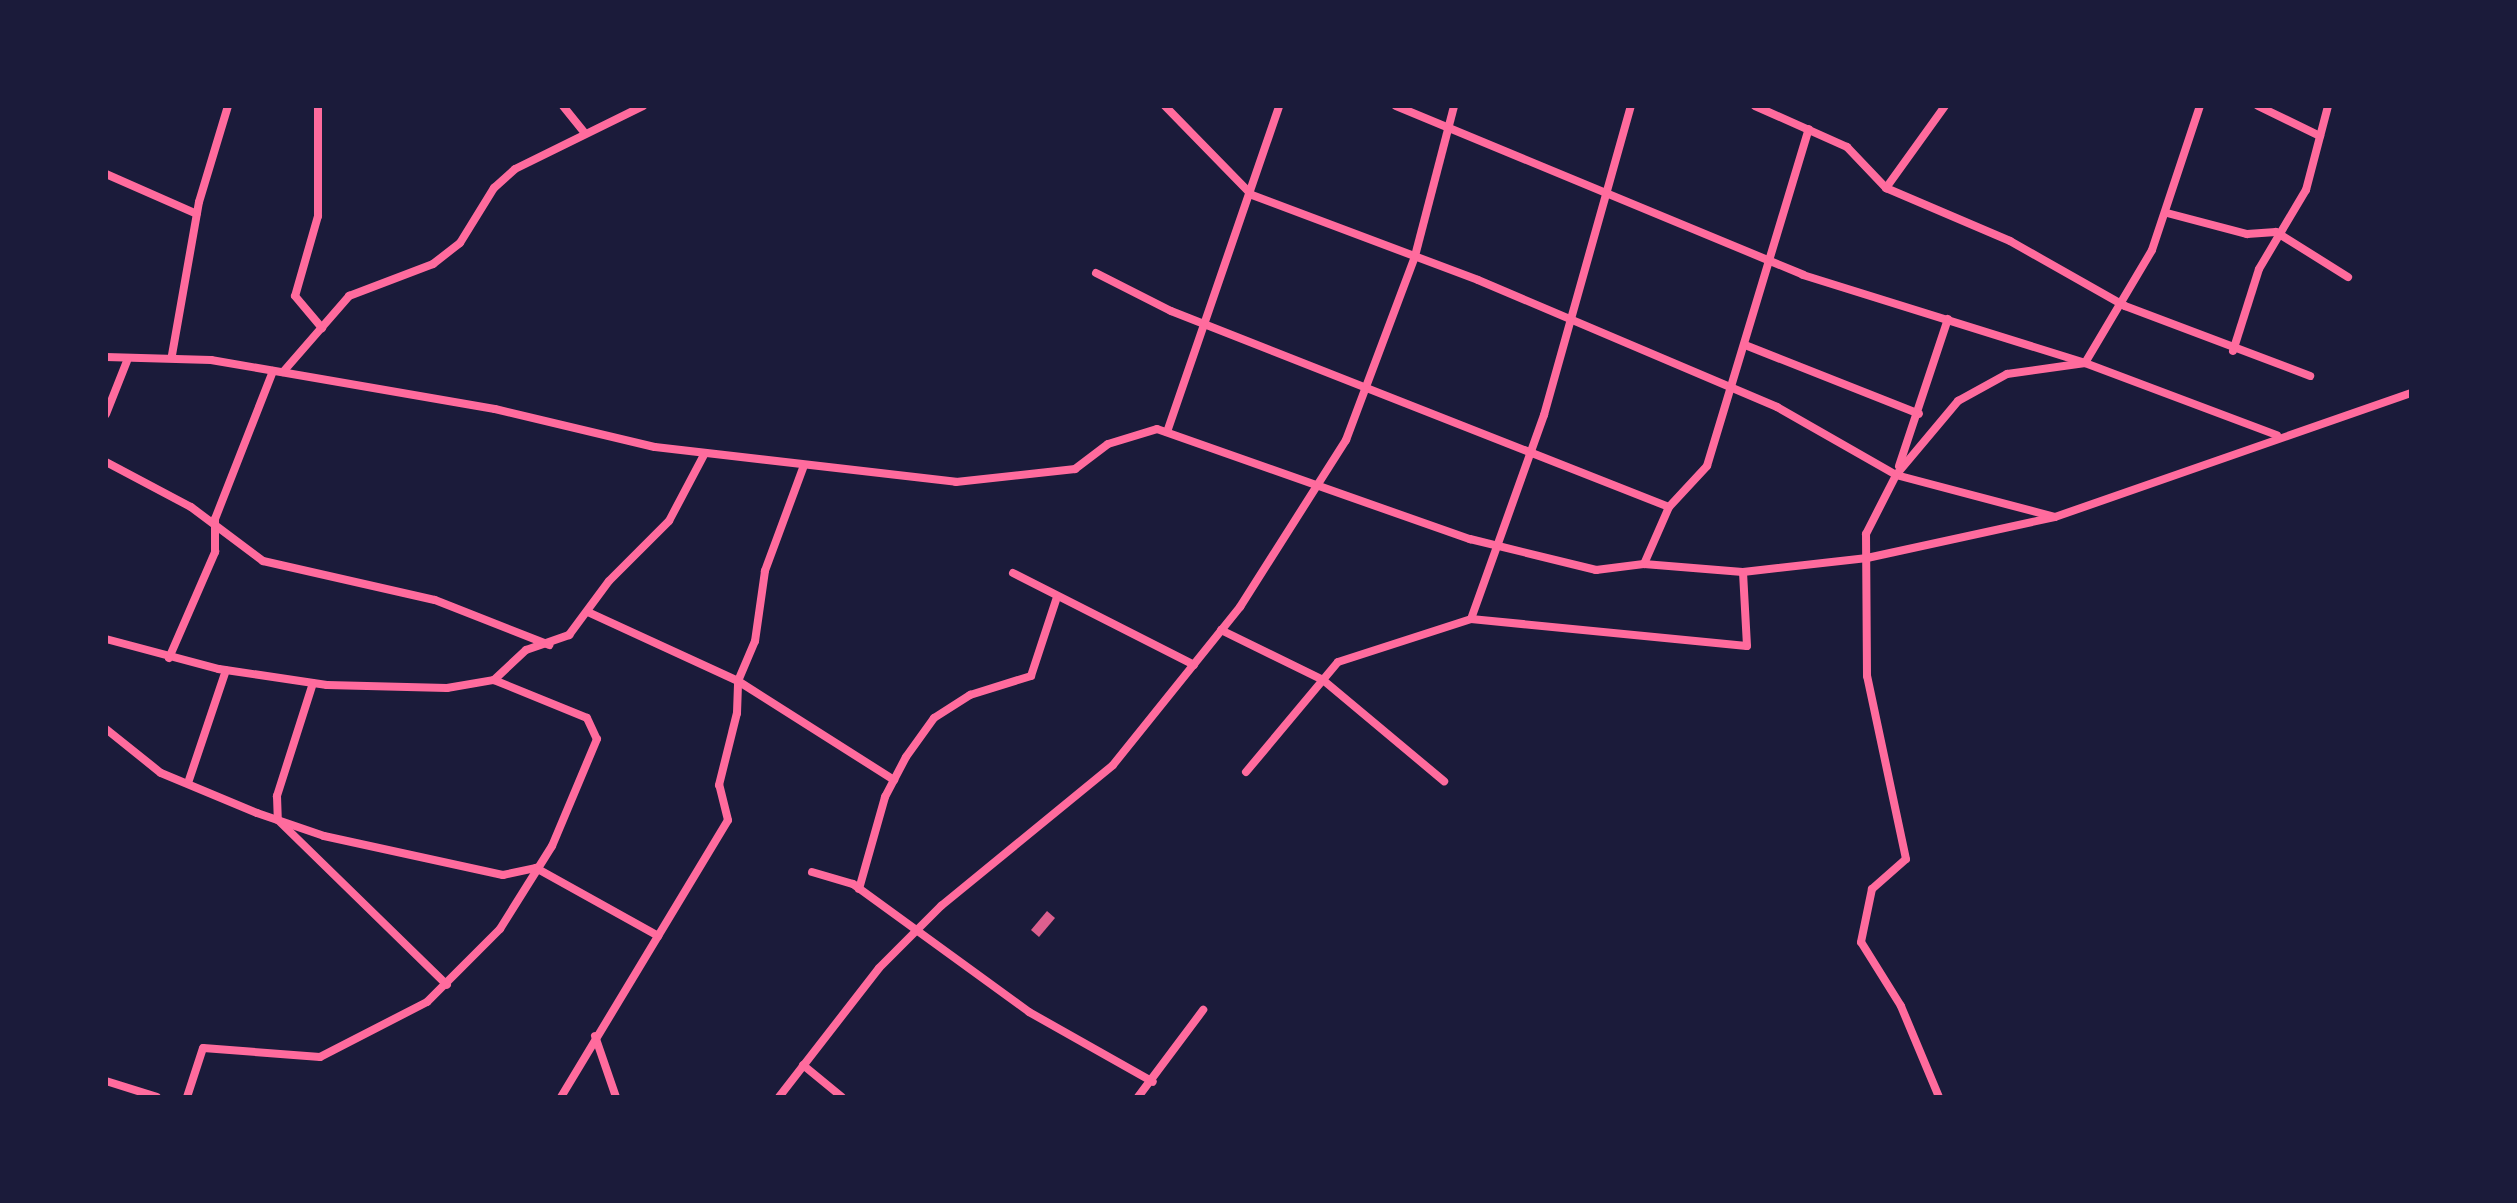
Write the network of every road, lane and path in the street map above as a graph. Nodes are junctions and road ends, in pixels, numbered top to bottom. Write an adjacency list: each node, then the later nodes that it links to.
1 (228, 106): 24 (street)
2 (318, 106): 34 (street)
3 (563, 106): 17 (street)
4 (643, 106): 17 (street)
5 (1165, 106): 22 (street)
6 (1279, 106): 22 (street)
7 (1396, 106): 15 (street)
8 (1454, 106): 15 (street)
9 (1631, 106): 21 (street)
10 (1755, 106): 16 (street)
11 (1945, 106): 20 (street)
12 (2200, 106): 23 (street)
13 (2258, 106): 18 (street)
14 (2328, 106): 18 (street)
15 (1448, 127): 21 (street); 26 (street)
16 (1809, 129): 20 (street); 27 (street)
17 (584, 132): 34 (street)
18 (2320, 136): 25 (street)
19 (106, 174): 24 (street)
20 (1886, 188): 30 (street)
21 (1604, 192): 27 (street); 32 (street)
22 (1252, 195): 26 (street); 33 (street)
23 (2167, 213): 25 (street); 30 (street)
24 (197, 214): 37 (street)
25 (2276, 232): 29 (street); 36 (street)
26 (1415, 256): 32 (street); 44 (street)
27 (1768, 260): 31 (street); 35 (street)
28 (1096, 273): 33 (street)
29 (2348, 277)
30 (2121, 303): 36 (street); 40 (street)
31 (1948, 319): 40 (street); 48 (street)
32 (1570, 320): 45 (street); 51 (street)
33 (1210, 324): 44 (street); 49 (street)
34 (322, 328): 42 (street)
35 (1745, 345): 45 (street); 48 (street)
36 (2233, 351): 43 (street)
37 (172, 355): 39 (street); 41 (street)
38 (106, 357): 39 (street)
39 (127, 361): 47 (street)
40 (2085, 363): 50 (street); 55 (street)
41 (273, 371): 42 (street); 59 (street)
42 (283, 372): 52 (street)
43 (2310, 376)
44 (1366, 386): 51 (street); 56 (street)
45 (1733, 389): 55 (street); 57 (street)
46 (2411, 393): 50 (street)
47 (106, 414)
48 (1919, 414): 55 (street)
49 (1167, 432): 54 (street); 56 (street)
50 (2278, 435): 58 (street)
51 (1531, 451): 57 (street); 60 (street)
52 (704, 455): 54 (street); 66 (street)
53 (106, 462): 59 (street)
54 (803, 468): 76 (street)
55 (1896, 475): 58 (street); 61 (street)
56 (1319, 484): 60 (street); 68 (street)
57 (1669, 507): 62 (street)
58 (2055, 517): 61 (street)
59 (215, 529): 70 (street); 71 (street)
60 (1495, 546): 62 (street); 67 (street)
61 (1867, 558): 63 (street); 102 (street)
62 (1644, 564): 63 (street)
63 (1743, 572): 67 (street)
64 (1013, 573): 65 (street)
65 (1057, 597): 72 (street); 80 (street)
66 (588, 612): 70 (street); 76 (street)
67 (1471, 619): 75 (street)
68 (1221, 630): 72 (street); 75 (street)
69 (106, 639): 71 (street)
70 (549, 645): 74 (street)
71 (169, 658): 73 (street)
72 (1194, 665): 87 (street)
73 (226, 670): 77 (street); 82 (street)
74 (494, 680): 77 (street); 84 (street)
75 (1323, 680): 79 (street); 81 (street)
76 (738, 681): 80 (street); 88 (street)
77 (313, 683): 83 (street)
78 (106, 729): 82 (street)
79 (1246, 772)
80 (894, 780): 86 (street)
81 (1444, 781)
82 (188, 783): 83 (street)
83 (278, 820): 84 (street); 89 (street)
84 (536, 868): 88 (street); 89 (street)
85 (812, 872): 86 (street)
86 (859, 889): 87 (street)
87 (915, 931): 92 (street); 94 (street)
88 (658, 936): 91 (street)
89 (447, 985): 96 (street)
90 (1203, 1010): 94 (street)
91 (595, 1036): 97 (street); 98 (street)
92 (803, 1065): 99 (street); 100 (street)
93 (106, 1081): 95 (street)
94 (1153, 1082): 101 (street)
95 (157, 1097)
96 (187, 1097)
97 (561, 1097)
98 (616, 1097)
99 (779, 1097)
100 (842, 1097)
101 (1138, 1097)
102 (1939, 1097)

